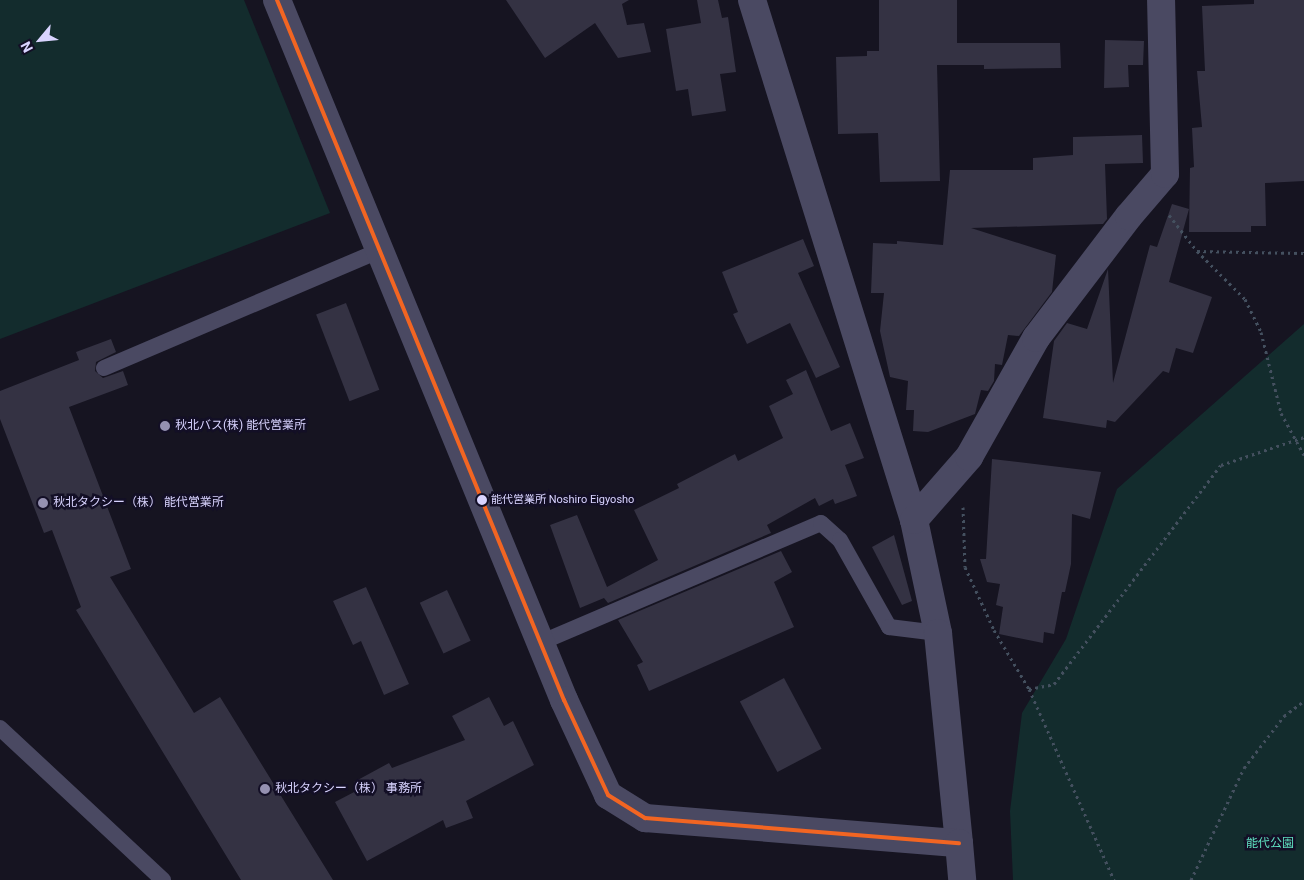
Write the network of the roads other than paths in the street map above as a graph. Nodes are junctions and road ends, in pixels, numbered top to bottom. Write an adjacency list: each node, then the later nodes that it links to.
1 (278, 0): 4 (street)
2 (752, 0): 6 (street)
3 (1161, 0): 6 (street)
4 (380, 250): 5 (lane); 8 (street)
5 (104, 368)
6 (914, 520): 7 (street)
7 (938, 633): 8 (lane); 10 (street)
8 (542, 642): 10 (street)
9 (0, 728): 11 (lane)
10 (959, 843): 12 (street)
11 (163, 880)
12 (962, 880)

